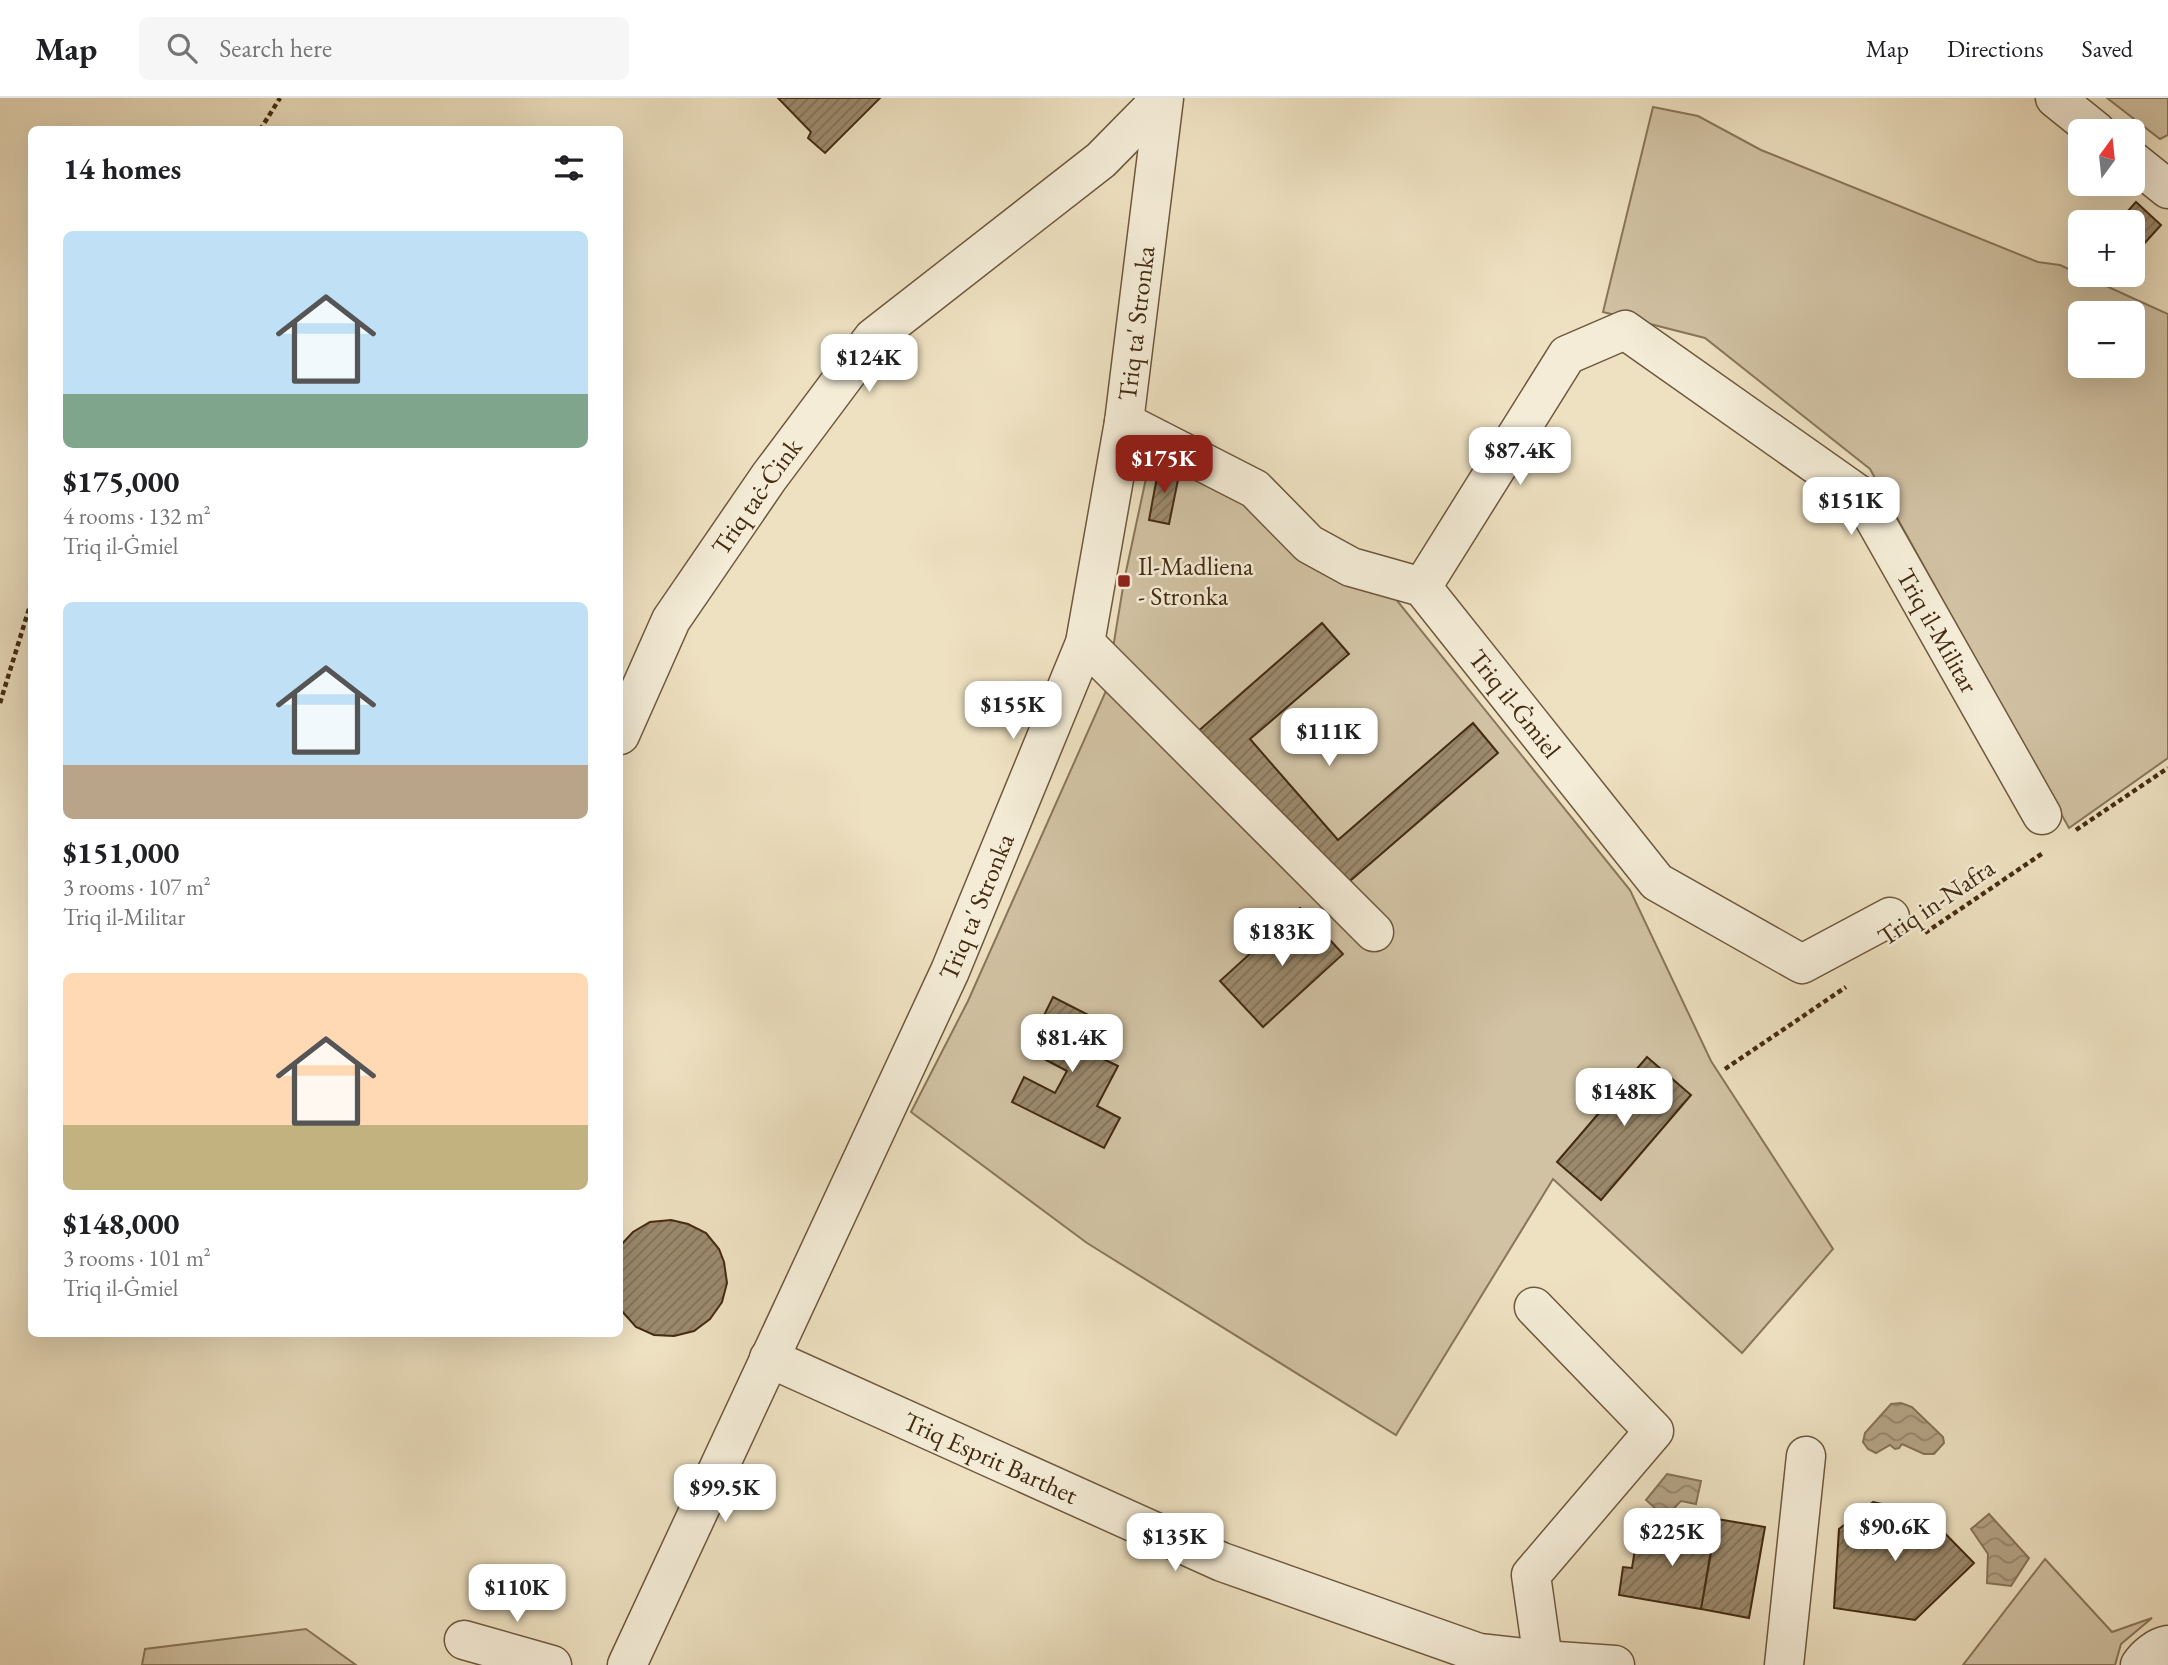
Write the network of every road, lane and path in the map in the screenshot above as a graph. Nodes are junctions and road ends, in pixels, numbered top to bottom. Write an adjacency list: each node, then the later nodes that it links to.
1 (280, 98): 5 (path)
2 (1163, 98): 8 (street, Triq ta' Stronka); 13 (street, Triq taċ-Ċink)
3 (2055, 98): 4 (street)
4 (2081, 119)
5 (262, 126)
6 (2146, 171): 7 (street)
7 (2168, 189)
8 (1124, 422): 9 (street); 11 (street, Triq ta' Stronka)
9 (1422, 587): 15 (street, Triq il-Militar); 17 (street, Triq il-Ġmiel)
10 (28, 612): 12 (path)
11 (1085, 643): 18 (street); 22 (street, Triq ta' Stronka)
12 (0, 703)
13 (623, 728)
14 (2168, 768): 15 (path)
15 (2054, 826)
16 (2043, 853): 17 (path, Triq in-Nafra)
17 (1904, 927)
18 (1374, 932)
19 (1850, 984): 20 (path)
20 (1725, 1069)
21 (1534, 1307): 27 (street)
22 (769, 1358): 26 (street, Triq Esprit Barthet); 29 (street, Triq ta' Stronka)
23 (1807, 1455): 31 (street)
24 (464, 1640): 28 (street)
25 (2168, 1645): 32 (street)
26 (1474, 1659): 27 (street, Triq Esprit Barthet)
27 (1544, 1660): 30 (street, Triq Esprit Barthet)
28 (552, 1665)
29 (627, 1665)
30 (1615, 1665)
31 (1784, 1665)
32 (2140, 1665)

